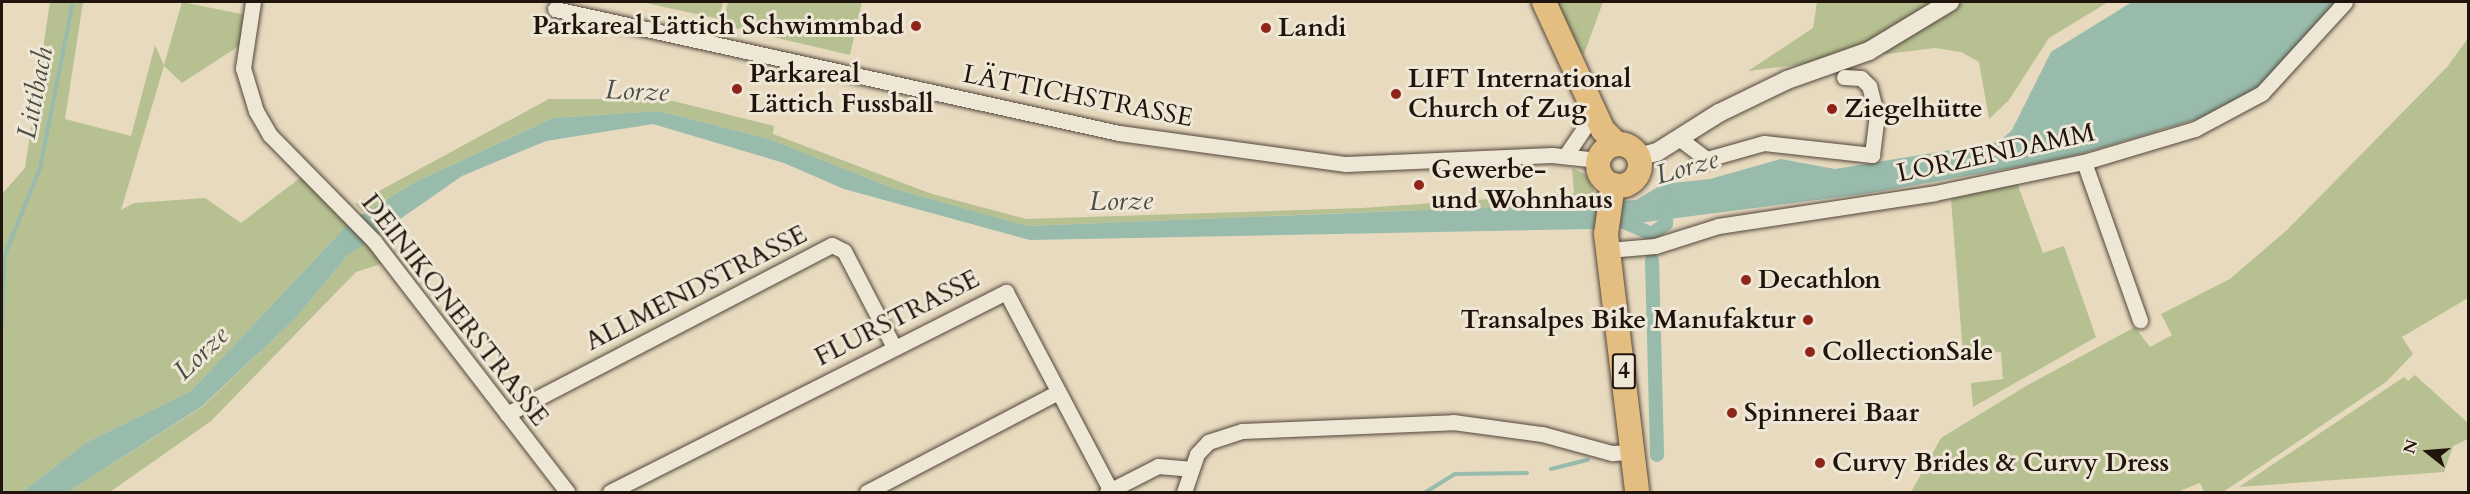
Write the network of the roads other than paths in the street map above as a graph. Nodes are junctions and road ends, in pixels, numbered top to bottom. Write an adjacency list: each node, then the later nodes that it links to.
1 (253, 2): 19 (street, DEINIKONERSTRASSE)
2 (1544, 2): 7 (main road)
3 (1950, 2): 9 (street)
4 (2345, 2): 13 (street, LORZENDAMM)
5 (555, 9): 11 (street, LÄTTICHSTRASSE)
6 (1844, 77): 9 (street)
7 (1582, 87): 8 (main road); 10 (main road)
8 (1587, 124): 10 (main road); 11 (street)
9 (1680, 139): 12 (street)
10 (1606, 152): 11 (street, LÄTTICHSTRASSE); 12 (main road); 14 (main road)
11 (1566, 155)
12 (1638, 157): 14 (main road)
13 (2084, 162): 15 (street, LORZENDAMM); 16 (street)
14 (1612, 192): 15 (main road, 4)
15 (1607, 242): 20 (main road, 4)
16 (2140, 320)
17 (893, 345): 18 (street, FLURSTRASSE); 19 (street, ALLMENDSTRASSE); 23 (street, FLURSTRASSE)
18 (1058, 392): 24 (street); 25 (street, FLURSTRASSE)
19 (507, 414): 22 (street, DEINIKONERSTRASSE)
20 (1632, 452): 21 (street); 27 (main road, 4)
21 (1190, 469): 25 (street); 26 (street)
22 (567, 492)
23 (610, 492)
24 (867, 492)
25 (1109, 492)
26 (1184, 492)
27 (1637, 492)

